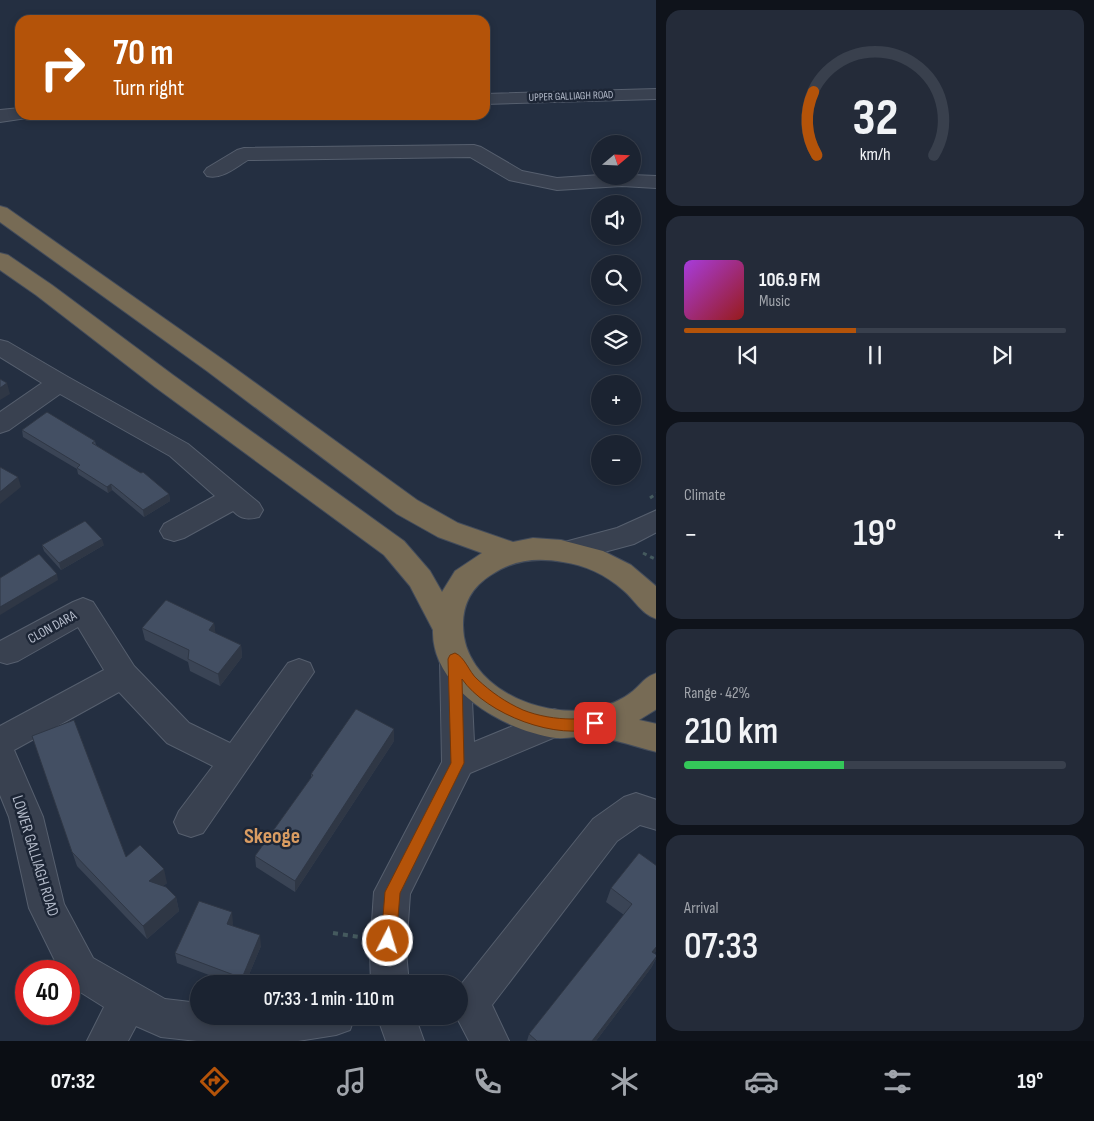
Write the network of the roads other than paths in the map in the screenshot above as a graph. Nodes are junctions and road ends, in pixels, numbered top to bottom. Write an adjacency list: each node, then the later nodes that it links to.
1 (656, 94): 2 (street, UPPER GALLIAGH ROAD)
2 (490, 98)
3 (15, 114): 4 (street)
4 (0, 116)
5 (214, 172): 6 (street)
6 (656, 182)
7 (0, 212): 15 (highway)
8 (0, 260): 17 (highway)
9 (0, 347): 10 (street)
10 (58, 383): 11 (street); 13 (street)
11 (0, 424)
12 (656, 520): 14 (street)
13 (174, 531)
14 (567, 551): 15 (highway); 16 (highway)
15 (511, 552): 17 (highway)
16 (656, 608)
17 (446, 627): 19 (highway)
18 (6, 652): 21 (street, CLON DARA)
19 (455, 659): 24 (highway); 29 (street)
20 (299, 672): 28 (street)
21 (123, 675): 26 (street); 28 (street, CLON DARA)
22 (656, 686): 23 (highway)
23 (595, 723): 24 (highway); 25 (highway)
24 (554, 724): 29 (street)
25 (656, 738)
26 (0, 742)
27 (0, 754): 33 (street, LOWER GALLIAGH ROAD)
28 (236, 761): 31 (street)
29 (458, 763): 32 (street)
30 (656, 816): 40 (street)
31 (190, 822)
32 (389, 975)
33 (129, 1001): 34 (street, LOWER GALLIAGH ROAD); 38 (street)
34 (190, 1021)
35 (228, 1025): 36 (street, LOWER GALLIAGH ROAD)
36 (276, 1025)
37 (399, 1025): 39 (street)
38 (106, 1041)
39 (405, 1041)
40 (490, 1041)

